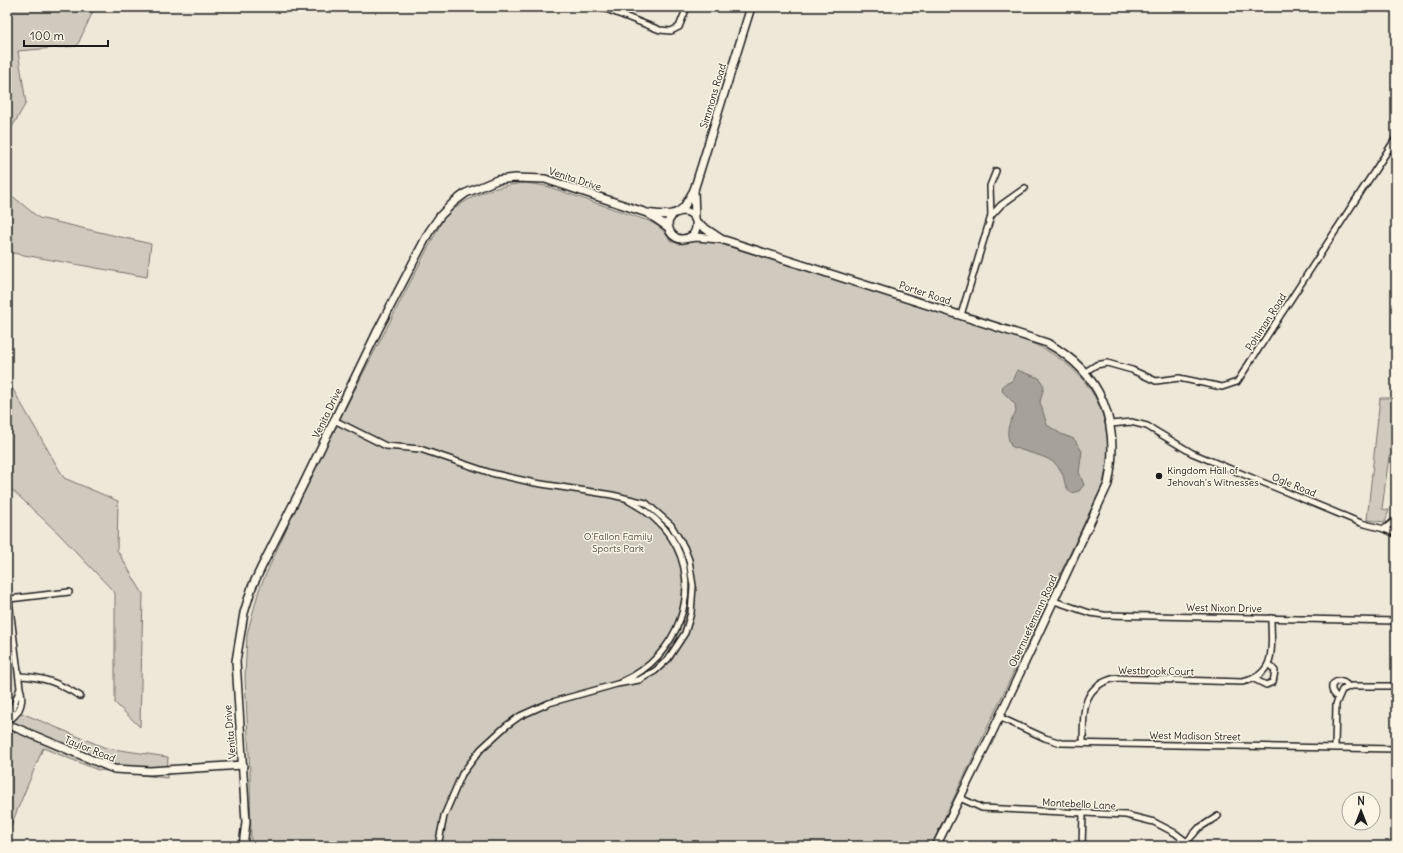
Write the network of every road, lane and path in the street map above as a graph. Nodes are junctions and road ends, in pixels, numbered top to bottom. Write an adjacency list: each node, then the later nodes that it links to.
1 (601, 7): 2 (street)
2 (687, 7)
3 (751, 7): 7 (street, Simmons Road)
4 (1396, 138): 16 (street, Pohlman Road)
5 (996, 171): 10 (street)
6 (1025, 188): 10 (street)
7 (694, 190): 9 (street, Simmons Road); 11 (street, Simmons Road)
8 (647, 213): 9 (street, Venita Drive); 12 (street, Venita Drive); 18 (street, Venita Drive)
9 (675, 213): 11 (street); 12 (street)
10 (992, 216): 15 (street)
11 (696, 221): 13 (street); 14 (street, Porter Road)
12 (668, 227): 13 (street)
13 (689, 238): 14 (street, Porter Road)
14 (721, 239): 15 (street, Porter Road)
15 (961, 315): 16 (street, Porter Road)
16 (1086, 372): 17 (street, Porter Road)
17 (1102, 398): 19 (street, Obernuefemann Road)
18 (334, 420): 20 (street); 45 (street, Venita Drive)
19 (1111, 424): 22 (street, Ogle Road); 27 (street, Obernuefemann Road)
20 (627, 500): 35 (street); 35 (street)
21 (1396, 520): 22 (street)
22 (1384, 528): 23 (street, Ogle Road)
23 (1396, 534)
24 (7, 584): 26 (street)
25 (69, 592): 26 (street)
26 (9, 599): 30 (street)
27 (1054, 601): 28 (street, West Nixon Drive); 40 (street, Obernuefemann Road)
28 (1271, 618): 29 (street, West Nixon Drive); 32 (street, Westbrook Court)
29 (1396, 621)
30 (14, 637): 31 (street); 33 (street)
31 (7, 638)
32 (1269, 664): 34 (street); 34 (street, Westbrook Court)
33 (19, 676): 38 (street); 41 (street)
34 (1254, 679): 42 (street, Westbrook Court)
35 (617, 684): 51 (street)
36 (1348, 686): 37 (street); 39 (street); 39 (street)
37 (1396, 686)
38 (80, 696)
39 (1338, 698): 43 (street)
40 (999, 717): 42 (street, West Madison Street); 46 (street, Obernuefemann Road)
41 (9, 722): 45 (street, Taylor Road)
42 (1083, 743): 43 (street, West Madison Street)
43 (1335, 747): 44 (street, West Madison Street)
44 (1396, 749)
45 (243, 766): 50 (street, Venita Drive)
46 (960, 798): 47 (street, Montebello Lane); 52 (street, Obernuefemann Road)
47 (1083, 814): 49 (street, Montebello Lane); 53 (street)
48 (1218, 816): 49 (street)
49 (1184, 844): 54 (street, Montebello Lane)
50 (243, 846)
51 (438, 846)
52 (936, 846)
53 (1082, 846)
54 (1192, 846)

